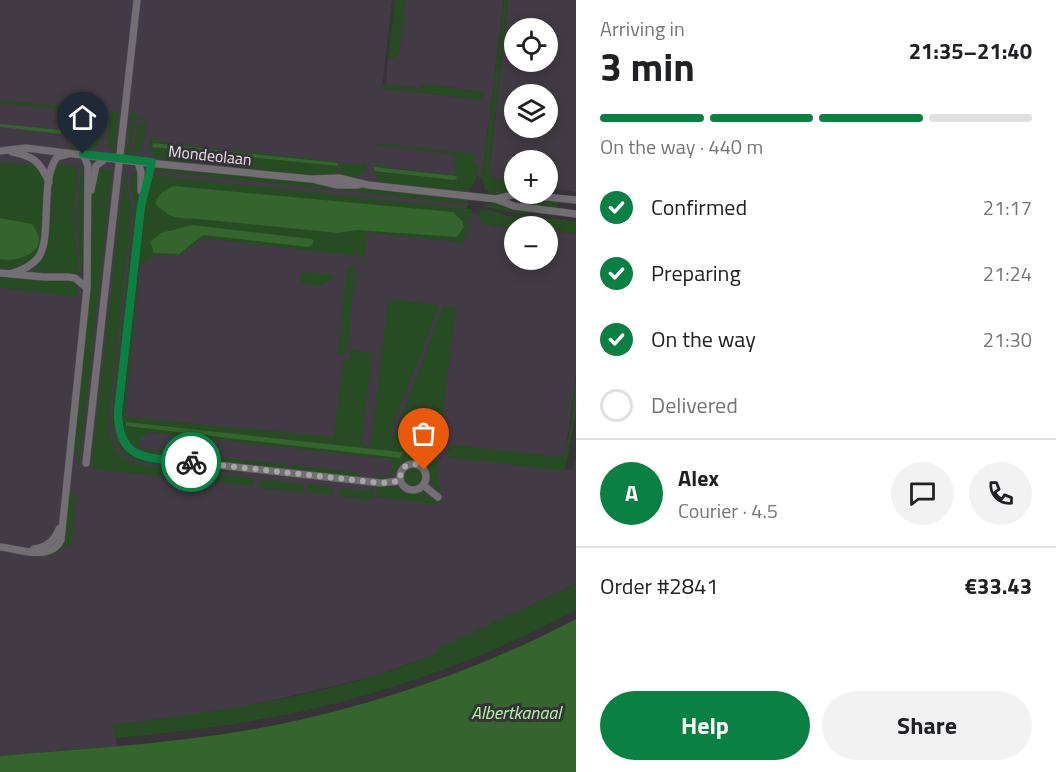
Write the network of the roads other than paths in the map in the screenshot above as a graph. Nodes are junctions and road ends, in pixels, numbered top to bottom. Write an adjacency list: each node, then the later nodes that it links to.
1 (137, 0): 5 (street)
2 (1, 151): 3 (street, Mondeolaan); 8 (street)
3 (80, 153): 4 (street, Mondeolaan); 8 (street); 12 (street)
4 (107, 157): 5 (street, Mondeolaan); 12 (street)
5 (119, 159): 6 (street, Mondeolaan); 17 (street)
6 (138, 162): 7 (street, Mondeolaan); 11 (street)
7 (152, 162): 9 (street, Mondeolaan); 11 (street)
8 (49, 182): 15 (street)
9 (496, 199): 10 (street, Mondeolaan); 13 (street, Mondeolaan)
10 (576, 200)
11 (141, 206): 18 (street)
12 (87, 207): 16 (street)
13 (576, 214)
14 (0, 273): 15 (street)
15 (10, 274): 16 (street)
16 (87, 288): 21 (street)
17 (86, 463)
18 (400, 481): 19 (street); 19 (street)
19 (423, 485): 20 (street)
20 (438, 497)
21 (0, 547)

